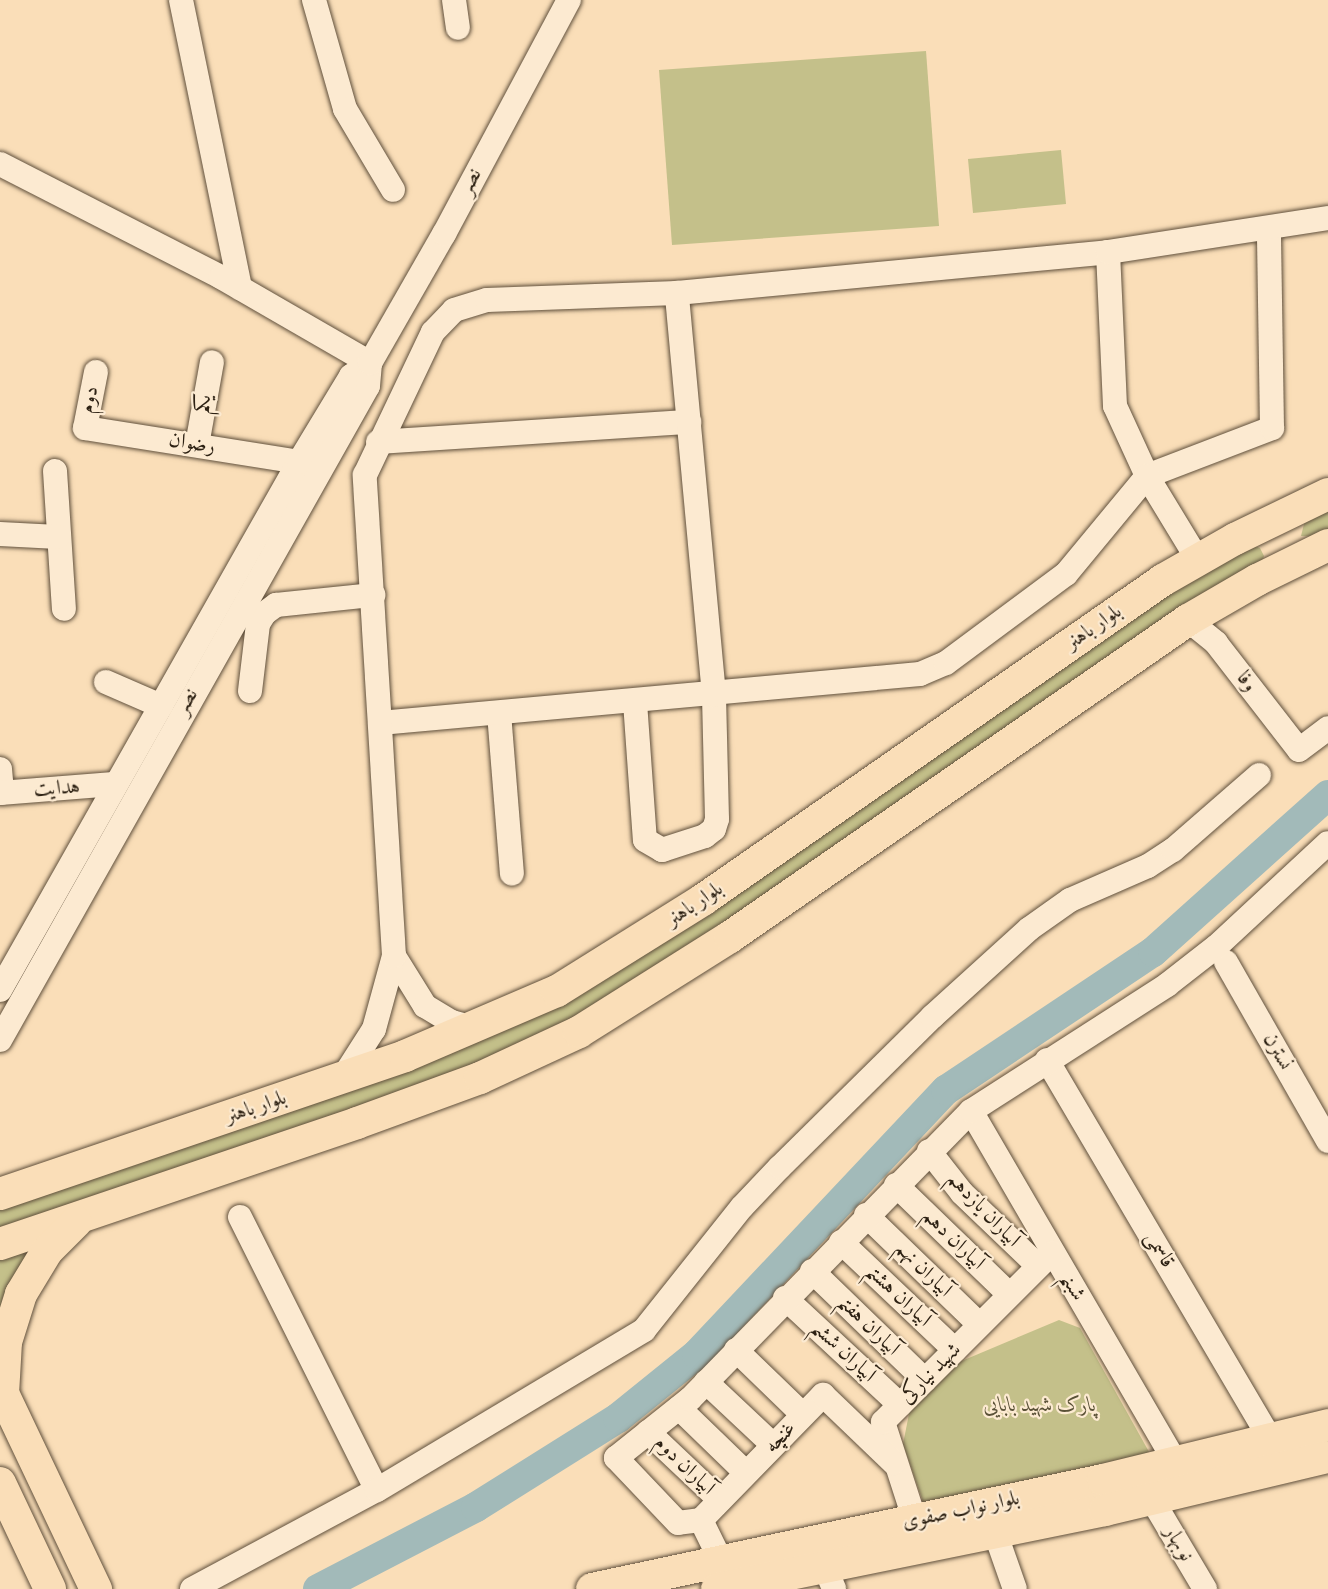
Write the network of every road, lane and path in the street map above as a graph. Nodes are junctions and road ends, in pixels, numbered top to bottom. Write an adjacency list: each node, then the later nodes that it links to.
1 (181, 0): 11 (street)
2 (314, 0): 7 (street)
3 (454, 0): 5 (street)
4 (568, 0): 14 (street, نصر)
5 (458, 28)
6 (0, 164): 11 (street)
7 (393, 190)
8 (1328, 218): 9 (street)
9 (1269, 230): 10 (street); 22 (street)
10 (1108, 252): 12 (street); 22 (street)
11 (240, 288): 14 (street)
12 (677, 293): 16 (street); 18 (street)
13 (212, 362): 19 (street, یکم)
14 (370, 363): 20 (street, نصر); 51 (street, نصر)
15 (96, 372): 17 (street, دوم)
16 (689, 422): 18 (street); 35 (street)
17 (85, 428): 19 (street, رضوان)
18 (378, 442): 29 (street)
19 (196, 445): 20 (street, رضوان)
20 (299, 462): 37 (street, نصر)
21 (55, 471): 26 (street)
22 (1147, 476): 28 (street); 35 (street)
23 (1328, 494): 28 (main road, بلوار باهنر)
24 (1328, 500): 27 (main road)
25 (0, 534): 26 (street)
26 (58, 537): 31 (street)
27 (1327, 545): 30 (main road)
28 (1195, 562): 30 (main road); 50 (main road, بلوار باهنر)
29 (373, 595): 34 (street); 39 (street)
30 (1216, 604): 32 (main road)
31 (64, 609)
32 (1188, 620): 40 (street, وفا); 60 (main road)
33 (106, 682): 37 (street)
34 (250, 690)
35 (714, 695): 36 (street); 36 (street)
36 (634, 702): 38 (street)
37 (160, 706): 43 (street, نصر)
38 (499, 713): 39 (street); 46 (street)
39 (380, 723): 47 (street)
40 (1328, 728)
41 (0, 769): 44 (street)
42 (1259, 775): 86 (street)
43 (114, 784): 44 (street, هدایت); 49 (street, نصر)
44 (1, 793)
45 (1328, 843): 52 (street)
46 (512, 873)
47 (394, 956): 50 (street); 53 (street)
48 (1226, 962): 55 (street, نسترن)
49 (0, 990)
50 (476, 1029): 53 (main road, بلوار باهنر)
51 (0, 1040)
52 (1047, 1060): 54 (street); 79 (street, قاسمی)
53 (342, 1079): 58 (main road, بلوار باهنر)
54 (971, 1111): 56 (street); 64 (street, شبنم)
55 (1328, 1141)
56 (929, 1151): 57 (street); 64 (street, آبیاران یازدهم)
57 (896, 1185): 59 (street); 66 (street, آبیاران دهم)
58 (0, 1194)
59 (866, 1215): 62 (street); 68 (street, آبیاران نهم)
60 (83, 1216): 63 (main road); 73 (main road)
61 (240, 1217): 86 (street)
62 (841, 1242): 65 (street); 70 (street, آبیاران هشتم)
63 (0, 1244)
64 (1045, 1260): 66 (street, شهید نیارکی); 81 (street, شبنم)
65 (812, 1271): 67 (street); 71 (street, آبیاران هفتم)
66 (1010, 1295): 68 (street, شهید نیارکی)
67 (785, 1298): 69 (street); 74 (street, آبیاران ششم)
68 (980, 1325): 70 (street, شهید نیارکی)
69 (736, 1350): 72 (street); 76 (street)
70 (955, 1350): 71 (street, شهید نیارکی)
71 (925, 1380): 74 (street, شهید نیارکی)
72 (706, 1382): 75 (street); 80 (street)
73 (2, 1390): 96 (main road)
74 (900, 1405): 83 (street, شهید نیارکی)
75 (679, 1408): 78 (street); 84 (street)
76 (803, 1415): 80 (street, غنچه); 83 (street, غنچه)
77 (1328, 1425): 79 (main road, بلوار نواب صفوی)
78 (648, 1432): 89 (street, آبیاران دوم); 90 (street)
79 (1270, 1440): 81 (main road, بلوار نواب صفوی)
80 (773, 1446): 84 (street, غنچه)
81 (1175, 1462): 87 (main road, بلوار نواب صفوی)
82 (1325, 1463): 88 (main road, بلوار نواب صفوی)
83 (895, 1464): 91 (street, شهید نیارکی)
84 (746, 1473): 89 (street, غنچه)
85 (0, 1483): 95 (main road)
86 (377, 1490): 97 (street)
87 (1104, 1495): 88 (main road, بلوار نواب صفوی); 91 (main road, بلوار نواب صفوی); 92 (main road, بلوار نواب صفوی)
88 (1151, 1498): 100 (street, نوبهار)
89 (720, 1500): 90 (street, غنچه)
90 (700, 1520): 93 (street)
91 (915, 1521): 93 (main road, بلوار نواب صفوی)
92 (994, 1532): 94 (main road, بلوار نواب صفوی); 99 (street)
93 (719, 1575): 94 (main road, بلوار نواب صفوی); 98 (main road, بلوار نواب صفوی)
94 (829, 1577)
95 (50, 1585)
96 (96, 1589)
97 (192, 1589)
98 (592, 1589)
99 (1015, 1589)
100 (1205, 1589)

